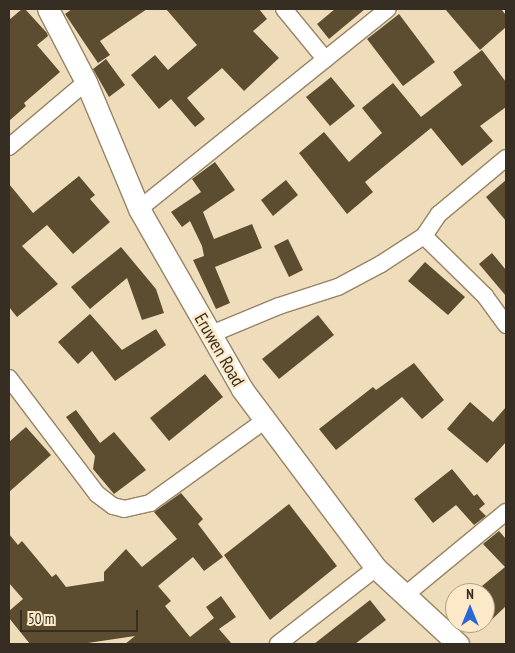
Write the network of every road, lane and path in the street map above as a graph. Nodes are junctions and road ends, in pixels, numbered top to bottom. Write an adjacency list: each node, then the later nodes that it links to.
1 (48, 9): 5 (street, Eruwen Road)
2 (284, 9): 4 (street)
3 (388, 9): 4 (street)
4 (324, 59): 8 (street)
5 (86, 82): 6 (street); 8 (street, Eruwen Road)
6 (9, 147)
7 (506, 158): 9 (street)
8 (139, 209): 11 (street, Eruwen Road)
9 (424, 236): 10 (street); 11 (street)
10 (506, 326)
11 (210, 335): 13 (street, Eruwen Road)
12 (9, 378): 13 (street)
13 (264, 421): 15 (street, Eruwen Road)
14 (506, 512): 16 (street)
15 (376, 568): 16 (street, Eruwen Road); 17 (street)
16 (404, 596): 18 (street, Eruwen Road)
17 (278, 644)
18 (458, 644)

